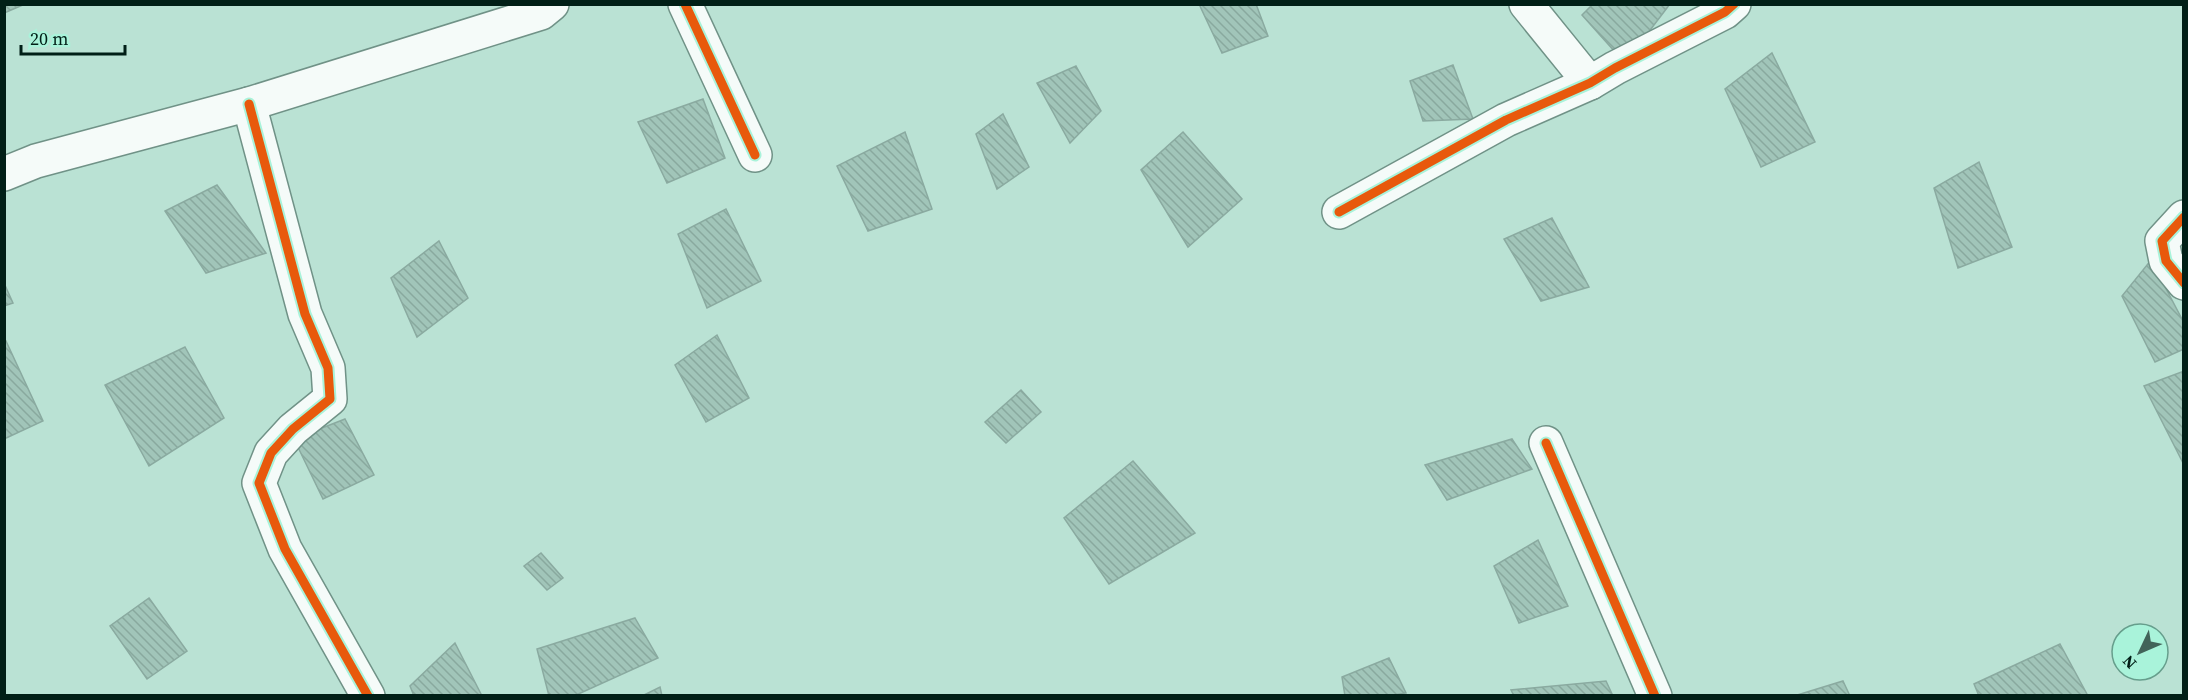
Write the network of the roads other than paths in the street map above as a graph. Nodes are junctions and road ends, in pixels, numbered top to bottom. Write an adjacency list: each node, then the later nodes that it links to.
1 (552, 4): 6 (street)
2 (685, 4): 7 (street)
3 (1526, 4): 5 (street)
4 (1734, 4): 5 (street)
5 (1590, 83): 9 (street)
6 (249, 104): 8 (street); 13 (street)
7 (755, 155)
8 (4, 174)
9 (1339, 212)
10 (2184, 217): 11 (street)
11 (2184, 283)
12 (1546, 443): 14 (street)
13 (368, 696)
14 (1655, 696)

